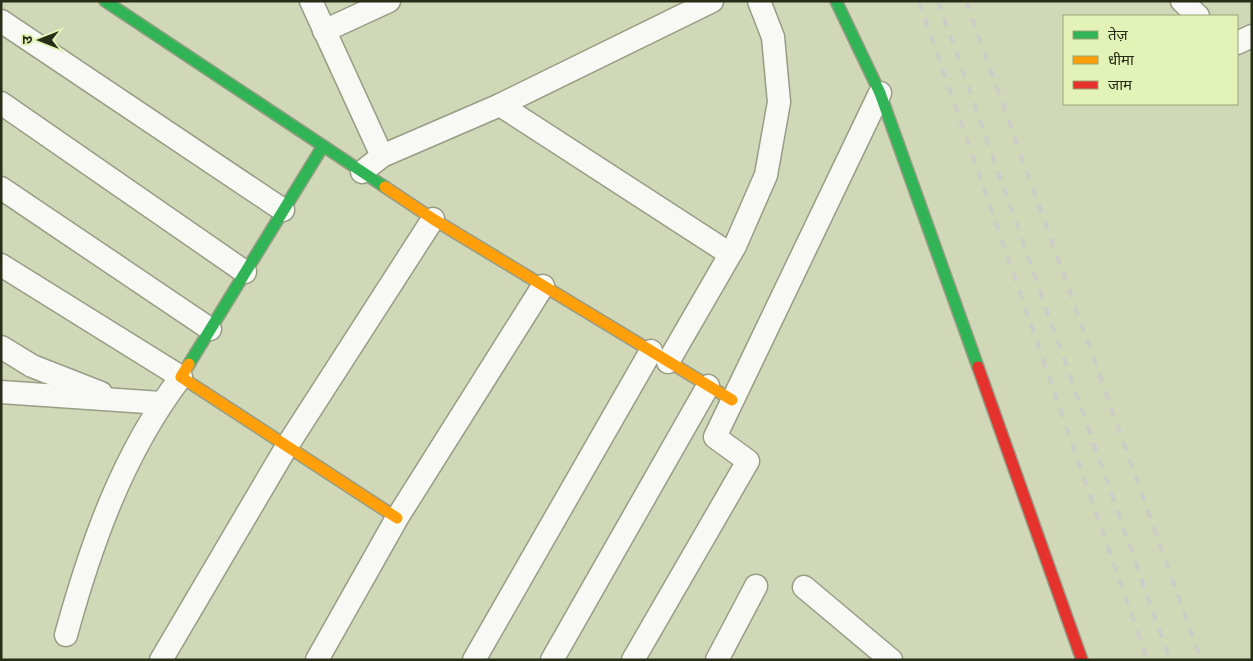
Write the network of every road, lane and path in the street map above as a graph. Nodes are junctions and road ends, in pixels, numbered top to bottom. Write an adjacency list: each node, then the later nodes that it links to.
1 (105, 1): 16 (street)
2 (311, 1): 10 (street)
3 (389, 1): 10 (street)
4 (712, 1): 15 (street)
5 (759, 1): 22 (street)
6 (836, 1): 13 (street)
7 (1182, 1): 8 (street)
8 (1197, 15)
9 (1, 21): 20 (street)
10 (324, 31): 17 (street)
11 (1252, 36): 12 (street)
12 (1238, 43)
13 (880, 93): 33 (street); 47 (street)
14 (1, 103): 24 (street)
15 (500, 104): 17 (street); 22 (street)
16 (323, 146): 18 (street); 20 (street)
17 (382, 156): 18 (street)
18 (362, 172): 21 (street)
19 (1, 188): 26 (street)
20 (283, 210): 24 (street)
21 (433, 219): 25 (street); 35 (street)
22 (730, 254): 28 (street)
23 (1, 266): 29 (street)
24 (246, 272): 26 (street)
25 (543, 286): 28 (street); 36 (street)
26 (210, 329): 29 (street)
27 (1, 347): 32 (street)
28 (660, 357): 30 (street); 42 (street)
29 (181, 377): 34 (street); 35 (street)
30 (708, 386): 33 (street); 43 (street)
31 (1, 392): 32 (street)
32 (121, 400): 34 (street)
33 (732, 400): 44 (street)
34 (161, 403): 39 (street)
35 (287, 446): 36 (street); 40 (street)
36 (397, 518): 41 (street)
37 (756, 586): 45 (street)
38 (804, 588): 46 (street)
39 (66, 635)
40 (161, 660)
41 (317, 660)
42 (474, 660)
43 (552, 660)
44 (633, 660)
45 (717, 660)
46 (891, 660)
47 (1082, 660)

